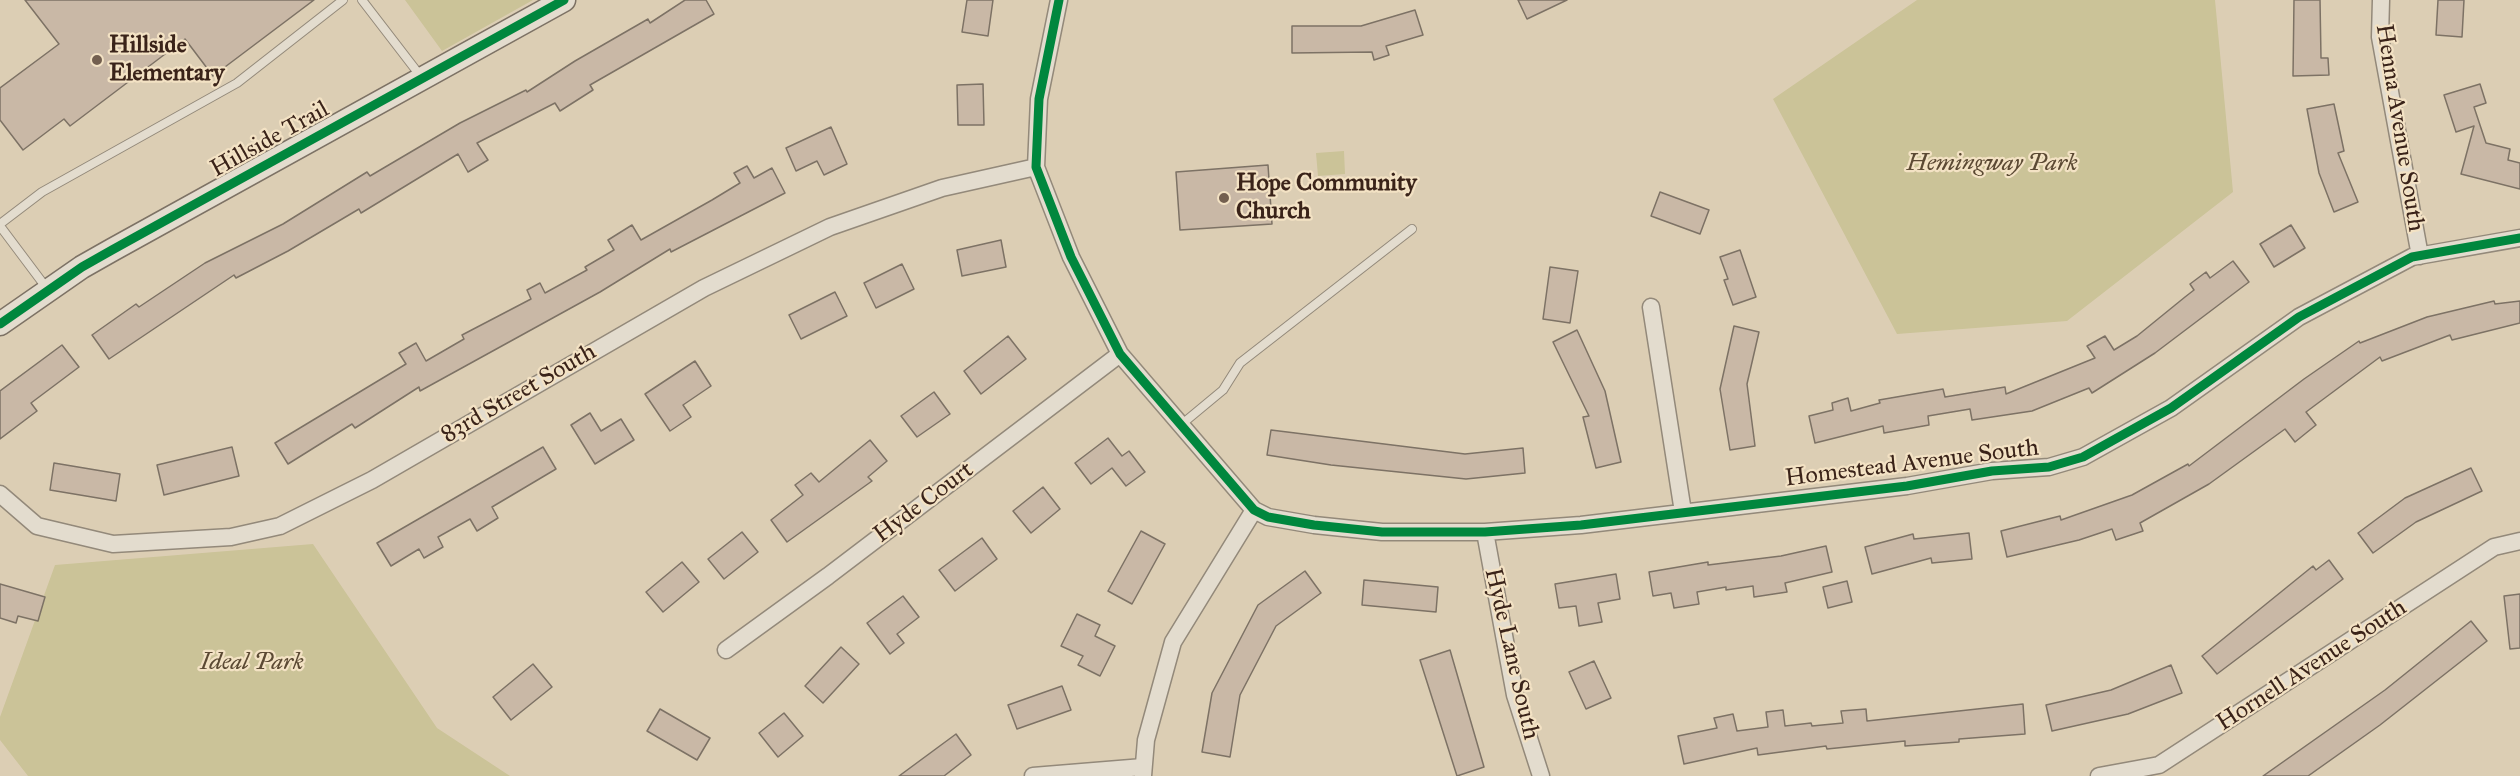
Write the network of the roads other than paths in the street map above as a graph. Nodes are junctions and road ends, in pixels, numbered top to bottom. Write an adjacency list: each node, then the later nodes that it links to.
1 (343, 0): 8 (lane)
2 (362, 0): 6 (lane)
3 (564, 0): 6 (street, Hillside Trail)
4 (1059, 0): 7 (street)
5 (2381, 0): 11 (street, Henna Avenue South)
6 (422, 79): 12 (street, Hillside Trail)
7 (1036, 167): 15 (street); 17 (street, 83rd Street South)
8 (0, 225): 12 (lane)
9 (1412, 230): 16 (lane)
10 (2520, 238): 11 (street, Homestead Avenue South)
11 (2420, 256): 19 (street, Homestead Avenue South)
12 (48, 290): 14 (street, Hillside Trail)
13 (1651, 307): 19 (street)
14 (0, 324)
15 (1120, 354): 16 (street); 22 (street, Hyde Court)
16 (1182, 424): 18 (street)
17 (0, 494)
18 (1254, 510): 20 (street, Homestead Avenue South); 23 (street)
19 (1683, 512): 20 (street, Homestead Avenue South)
20 (1485, 532): 25 (street, Hyde Lane South)
21 (2520, 541): 26 (street, Hornell Avenue South)
22 (726, 650)
23 (1143, 771): 24 (street)
24 (1033, 776)
25 (1541, 776)
26 (2099, 776)

